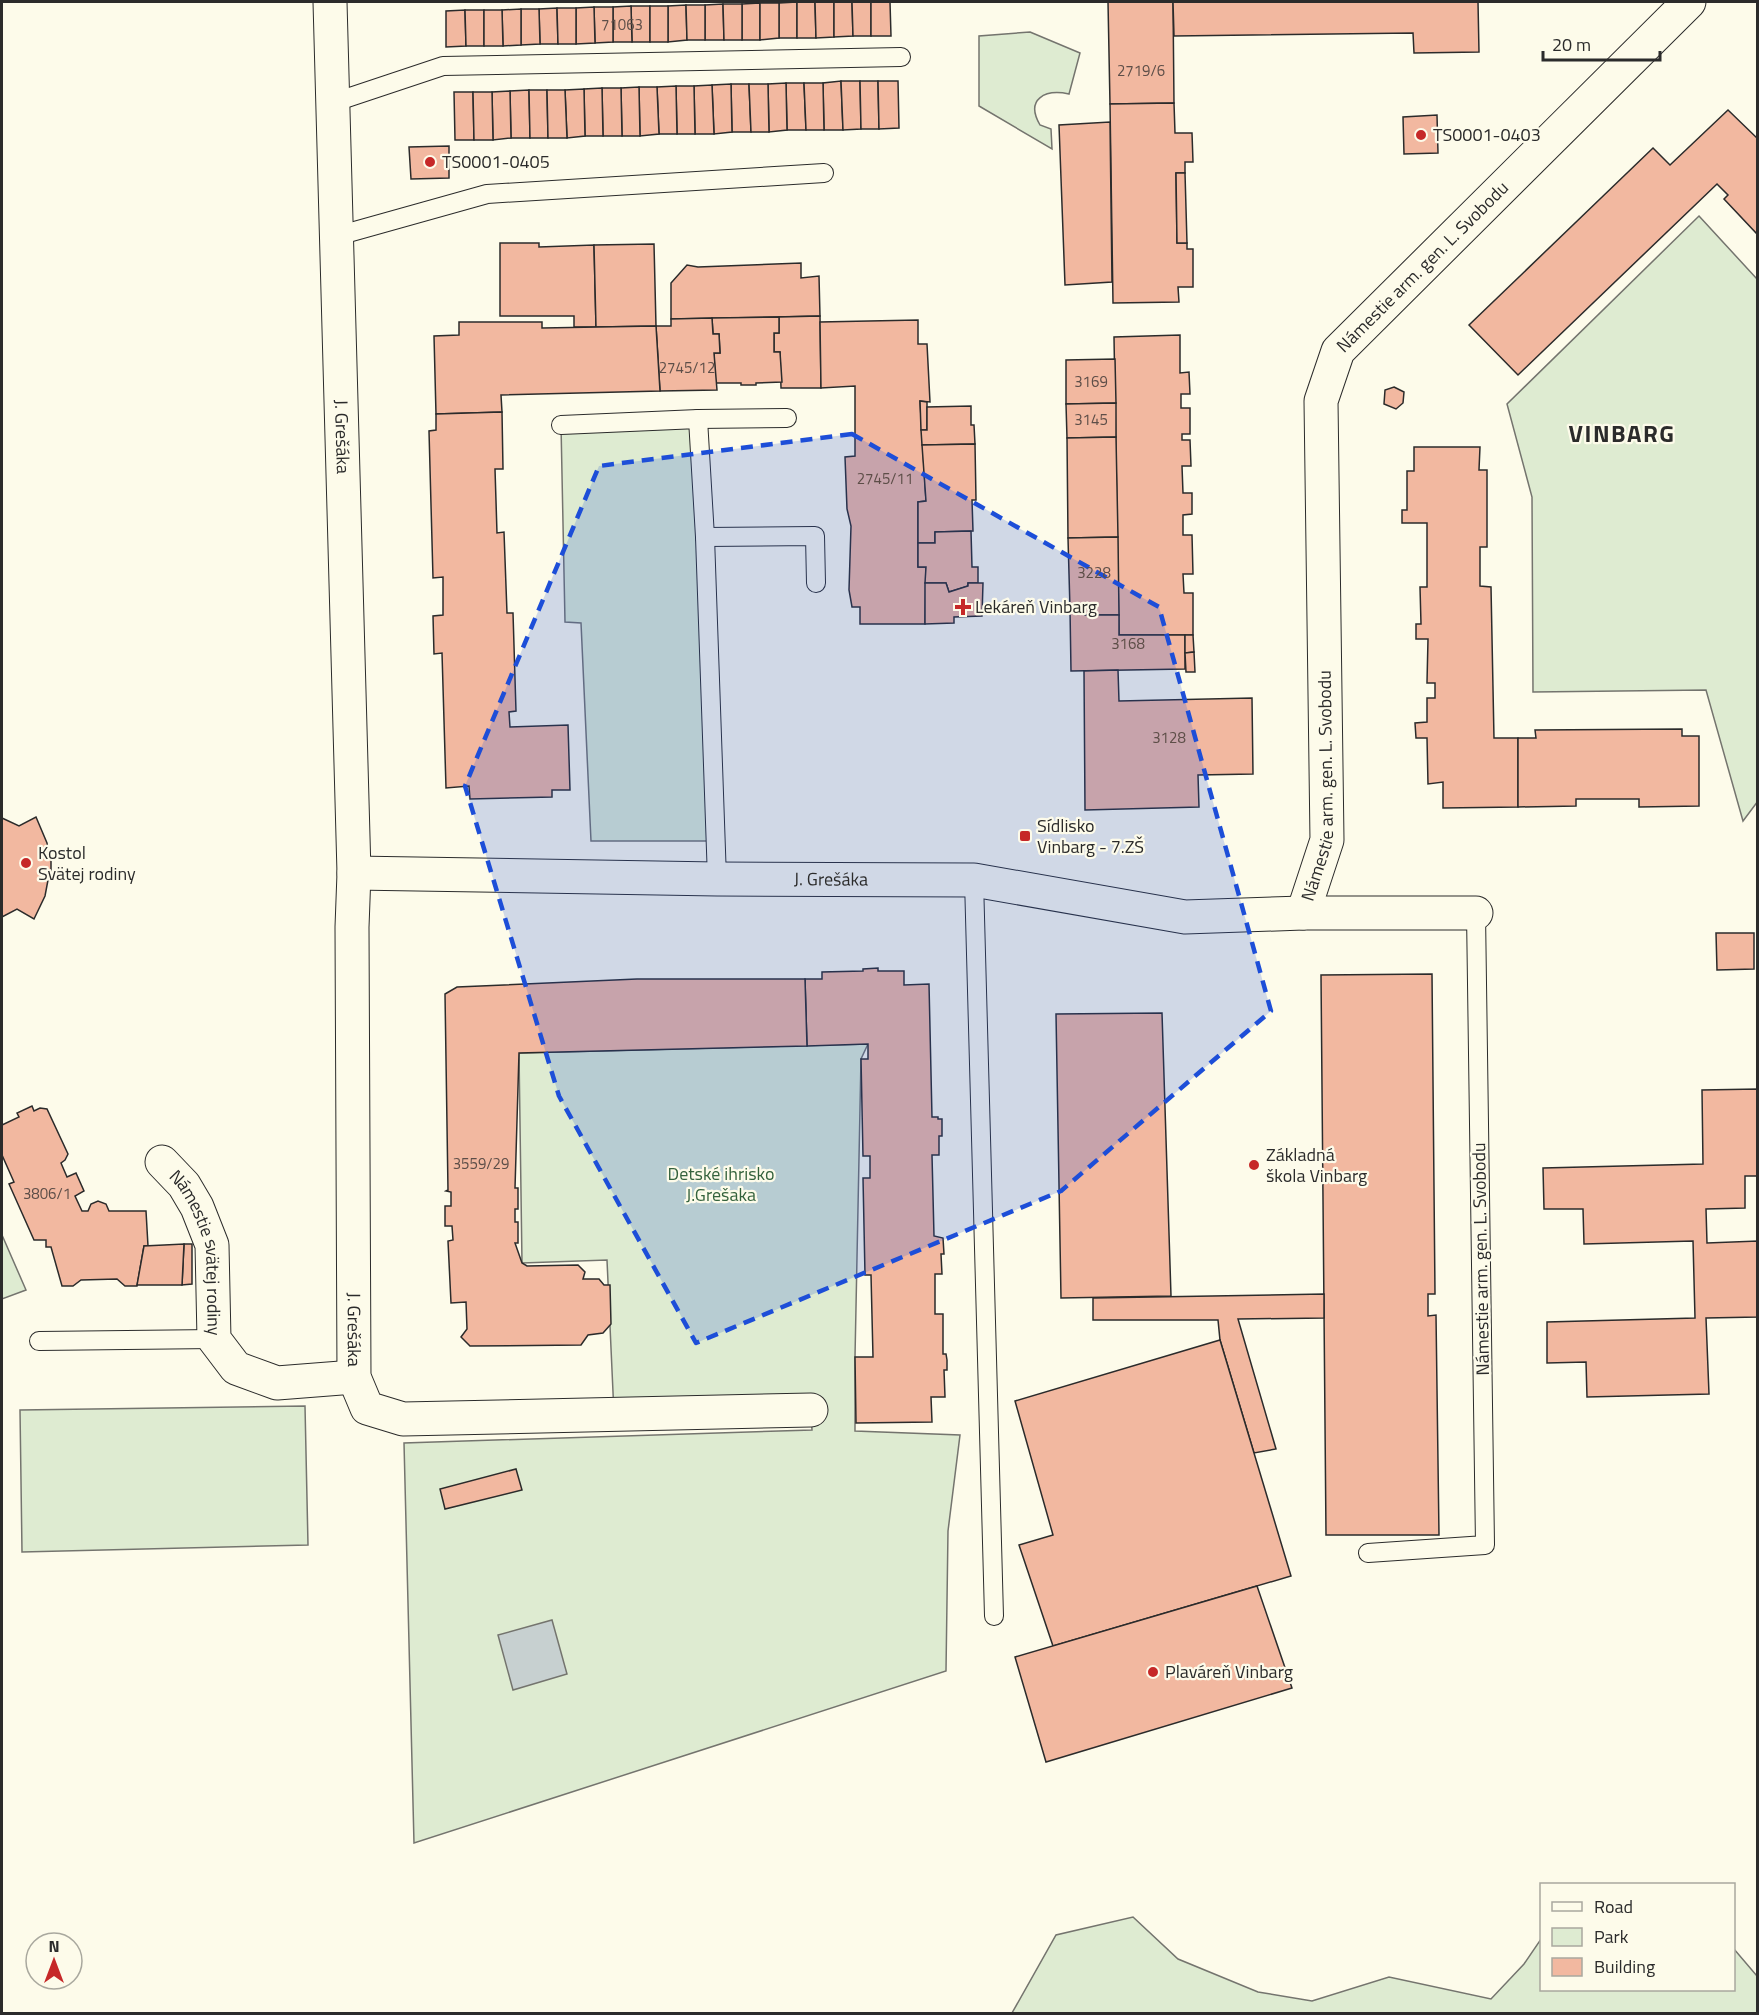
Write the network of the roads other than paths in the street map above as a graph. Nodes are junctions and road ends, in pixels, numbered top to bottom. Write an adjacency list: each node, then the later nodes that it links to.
1 (330, 2): 4 (street, J. Grešáka)
2 (1689, 2): 15 (street, Námestie arm. gen. L. Svobodu)
3 (901, 57): 4 (lane)
4 (332, 103): 6 (street, J. Grešáka)
5 (824, 173): 6 (lane)
6 (337, 236): 12 (street, J. Grešáka)
7 (787, 418): 8 (lane)
8 (698, 420): 9 (lane); 10 (lane)
9 (561, 425)
10 (705, 537): 11 (lane); 13 (lane)
11 (816, 583)
12 (354, 873): 13 (street, J. Grešáka); 20 (street, J. Grešáka)
13 (717, 879): 14 (street, J. Grešáka)
14 (974, 880): 15 (street, J. Grešáka); 23 (lane)
15 (1303, 913): 16 (street, Námestie arm. gen. L. Svobodu)
16 (1476, 913): 22 (lane, Námestie arm. gen. L. Svobodu)
17 (162, 1162): 18 (street, Námestie svätej rodiny)
18 (214, 1339): 19 (lane); 20 (street, Námestie svätej rodiny)
19 (39, 1341)
20 (354, 1377): 21 (street, J. Grešáka)
21 (811, 1410)
22 (1368, 1553)
23 (994, 1616)

